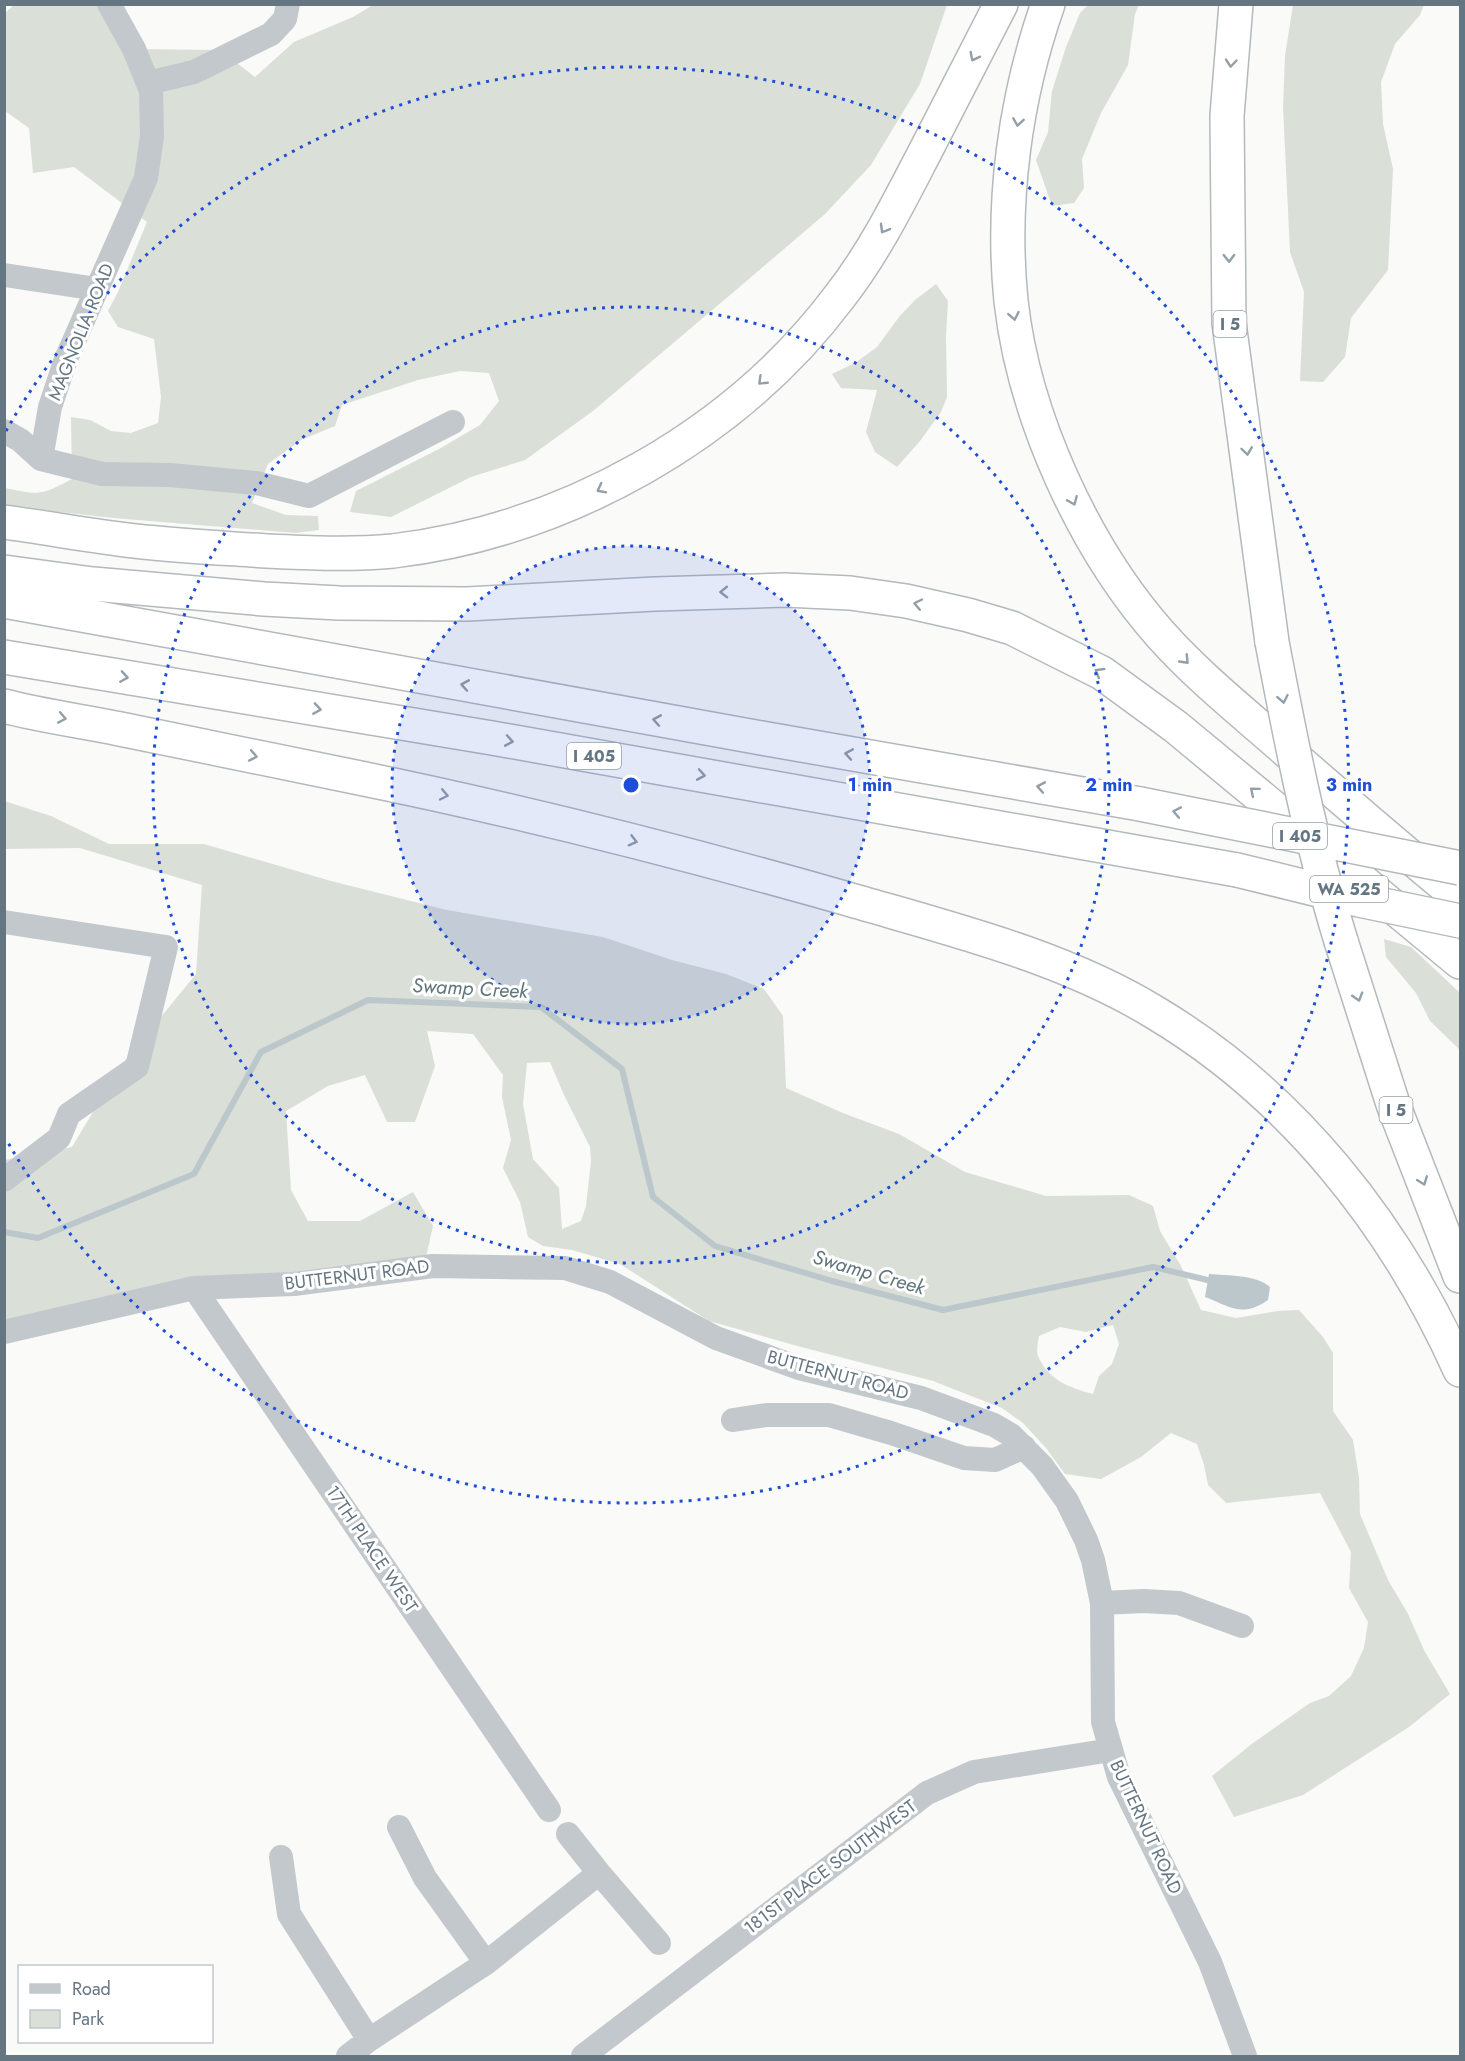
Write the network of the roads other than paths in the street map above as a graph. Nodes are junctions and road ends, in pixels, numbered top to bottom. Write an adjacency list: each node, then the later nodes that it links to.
1 (109, 4): 6 (street, MAGNOLIA ROAD)
2 (288, 4): 6 (street)
3 (1001, 4): 12 (highway, one-way to 12)
4 (1048, 4): 19 (highway, one-way to 19)
5 (1236, 4): 25 (highway, I 5, one-way to 25, bridge)
6 (148, 83): 8 (street, MAGNOLIA ROAD)
7 (4, 275): 8 (street)
8 (97, 289): 11 (street, MAGNOLIA ROAD)
9 (453, 422): 11 (street)
10 (4, 431): 11 (street)
11 (41, 459)
12 (4, 522)
13 (4, 572): 23 (highway, one-way to 13)
14 (4, 601): 17 (highway, I 405, one-way to 14, bridge)
15 (4, 657): 18 (highway, I 405, one-way to 18)
16 (4, 705): 28 (highway, one-way to 28)
17 (1461, 868)
18 (1237, 870): 20 (highway, WA 525, bridge); 21 (highway, bridge)
19 (1461, 898)
20 (1461, 908)
21 (1461, 921)
22 (4, 922): 24 (street)
23 (1461, 962)
24 (4, 1180)
25 (1461, 1276)
26 (194, 1288): 27 (street, BUTTERNUT ROAD); 30 (street, BUTTERNUT ROAD); 34 (street, 17TH PLACE WEST)
27 (4, 1332)
28 (1461, 1370)
29 (733, 1420): 30 (street)
30 (1024, 1447): 31 (street, BUTTERNUT ROAD)
31 (1102, 1603): 32 (street); 33 (street, BUTTERNUT ROAD)
32 (1242, 1626)
33 (1111, 1750): 43 (street, 181ST PLACE SOUTHWEST); 44 (street, BUTTERNUT ROAD)
34 (549, 1810)
35 (399, 1827): 40 (street)
36 (568, 1834): 38 (street)
37 (281, 1857): 41 (street)
38 (599, 1873): 39 (street); 40 (street)
39 (658, 1943)
40 (486, 1963): 41 (street)
41 (369, 2040): 42 (street)
42 (348, 2056)
43 (583, 2056)
44 (1245, 2056)

